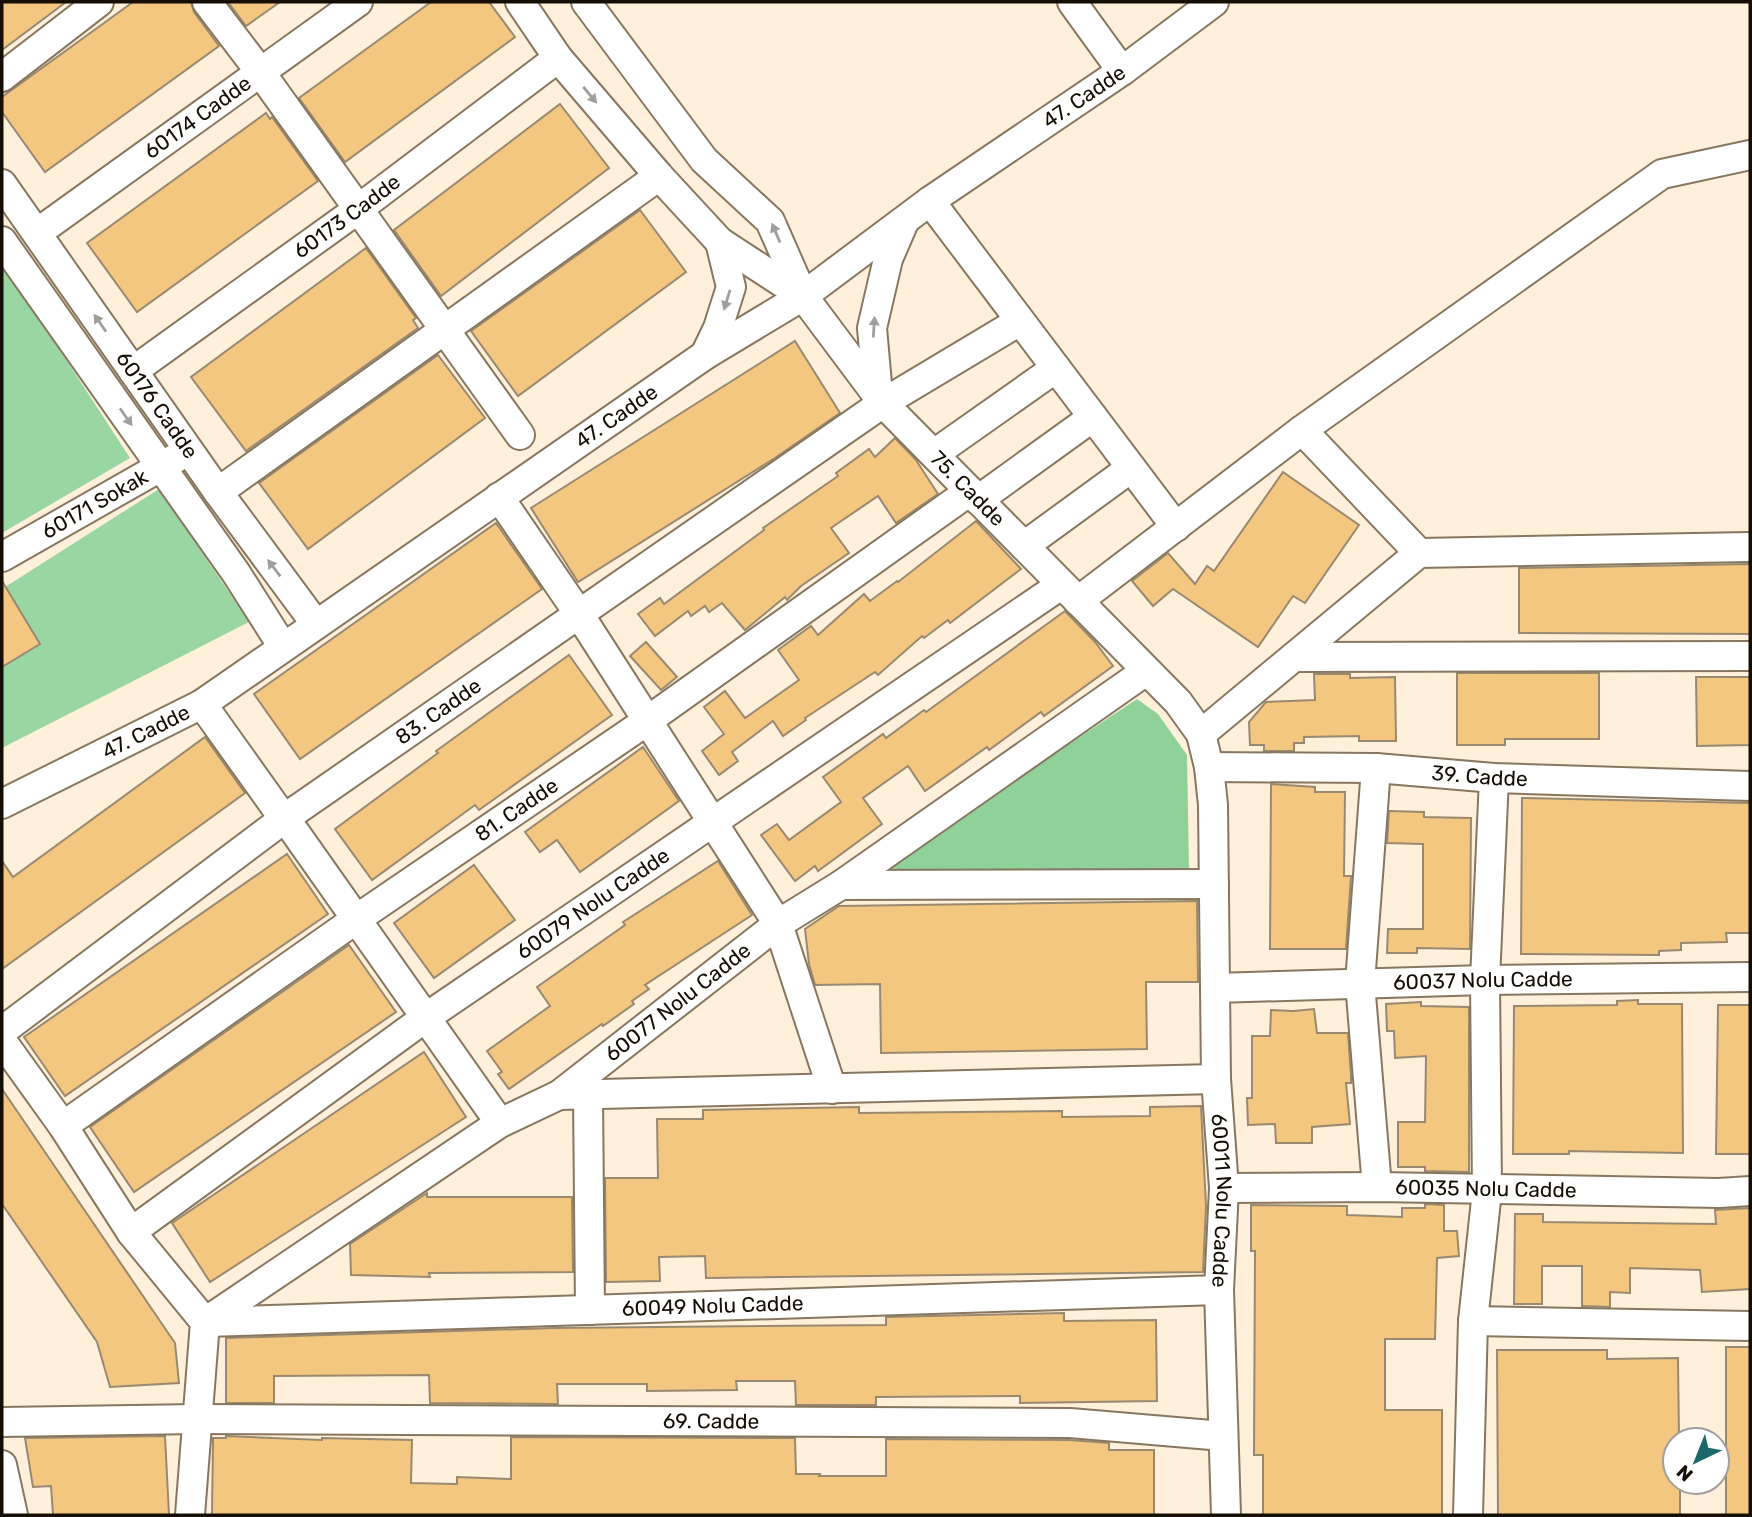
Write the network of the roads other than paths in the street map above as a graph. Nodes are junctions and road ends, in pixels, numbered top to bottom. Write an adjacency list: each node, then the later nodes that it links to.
1 (99, 2): 11 (street)
2 (206, 2): 10 (street)
3 (358, 2): 10 (street, 60174 Cadde)
4 (520, 2): 8 (street)
5 (586, 2): 21 (street, one-way to 5)
6 (1072, 2): 9 (street)
7 (1214, 2): 9 (street, 47. Cadde)
8 (558, 58): 13 (street, one-way to 13); 16 (street, 60173 Cadde)
9 (1122, 71): 15 (street, 47. Cadde)
10 (261, 73): 16 (street); 18 (street, 60174 Cadde)
11 (2, 77)
12 (1750, 155): 29 (street, 60079 Nolu Cadde)
13 (659, 176): 20 (street); 23 (street)
14 (2, 184): 18 (street, 60176 Cadde)
15 (930, 201): 17 (street, 47. Cadde); 22 (street)
16 (357, 210): 23 (street); 26 (street, 60173 Cadde)
17 (905, 220): 21 (street, 47. Cadde); 27 (street, one-way to 17)
18 (37, 233): 26 (street, 60176 Cadde, one-way to 18)
19 (2, 241): 33 (street, one-way to 33)
20 (720, 242): 21 (street); 24 (street, one-way to 24)
21 (803, 296): 24 (street, 47. Cadde); 27 (street, 75. Cadde)
22 (1020, 321): 25 (street); 27 (street, 83. Cadde)
23 (444, 330): 30 (street); 35 (street)
24 (705, 355): 37 (street, 47. Cadde)
25 (1056, 368): 28 (street); 32 (street)
26 (133, 371): 31 (street, 60176 Cadde)
27 (880, 399): 32 (street, 75. Cadde); 44 (street, 83. Cadde)
28 (1093, 417): 34 (street); 36 (street, 81. Cadde)
29 (1302, 430): 38 (street, 60079 Nolu Cadde); 41 (street)
30 (520, 435)
31 (188, 451): 33 (street, 60171 Sokak); 35 (street, 60176 Cadde)
32 (934, 454): 36 (street, 75. Cadde)
33 (160, 466): 42 (street, 60171 Sokak); 46 (street)
34 (1131, 468): 38 (street); 39 (street)
35 (218, 492): 45 (street, 60176 Cadde, one-way to 35)
36 (974, 496): 39 (street, 75. Cadde); 51 (street, 81. Cadde)
37 (499, 497): 44 (street); 45 (street, 47. Cadde)
38 (1176, 527): 43 (street, 60079 Nolu Cadde)
39 (1024, 546): 43 (street, 75. Cadde)
40 (1750, 547): 41 (street)
41 (1419, 553): 48 (street)
42 (2, 557)
43 (1070, 593): 49 (street, 75. Cadde); 59 (street, 60079 Nolu Cadde)
44 (579, 614): 51 (street); 58 (street, 83. Cadde)
45 (315, 623): 46 (street, 47. Cadde)
46 (283, 647): 50 (street, 47. Cadde)
47 (1750, 656): 48 (street)
48 (1294, 657): 52 (street)
49 (1146, 671): 52 (street, 75. Cadde); 61 (street, 60077 Nolu Cadde)
50 (202, 704): 57 (street, 47. Cadde); 58 (street)
51 (647, 720): 59 (street); 62 (street, 81. Cadde)
52 (1201, 734): 53 (street, 60011 Nolu Cadde)
53 (1209, 768): 54 (street, 39. Cadde); 60 (street, 60011 Nolu Cadde)
54 (1376, 768): 55 (street, 39. Cadde); 66 (street)
55 (1494, 778): 56 (street, 39. Cadde); 65 (street)
56 (1750, 786)
57 (2, 804)
58 (284, 819): 62 (street); 69 (street, 83. Cadde)
59 (712, 823): 63 (street); 68 (street, 60079 Nolu Cadde)
60 (1214, 884): 61 (street); 67 (street, 60011 Nolu Cadde)
61 (841, 885): 63 (street, 60077 Nolu Cadde)
62 (355, 919): 68 (street); 76 (street, 81. Cadde)
63 (778, 924): 72 (street); 73 (street, 60077 Nolu Cadde)
64 (1750, 977): 65 (street, 60037 Nolu Cadde)
65 (1485, 980): 66 (street, 60037 Nolu Cadde); 79 (street)
66 (1360, 983): 67 (street, 60037 Nolu Cadde); 77 (street)
67 (1215, 988): 71 (street, 60011 Nolu Cadde)
68 (425, 1018): 75 (street); 81 (street, 60079 Nolu Cadde)
69 (2, 1031)
70 (2, 1041): 76 (street)
71 (1216, 1079): 72 (street); 78 (street, 60011 Nolu Cadde)
72 (832, 1089): 74 (street)
73 (559, 1095): 74 (street); 75 (street, 60077 Nolu Cadde)
74 (588, 1095): 83 (street)
75 (500, 1123): 85 (street, 60077 Nolu Cadde)
76 (63, 1126): 81 (street)
77 (1377, 1187): 78 (street, 60035 Nolu Cadde); 79 (street, 60035 Nolu Cadde)
78 (1224, 1188): 82 (street, 60011 Nolu Cadde)
79 (1487, 1191): 80 (street, 60035 Nolu Cadde); 84 (street)
80 (1750, 1191)
81 (131, 1232): 85 (street)
82 (1219, 1290): 83 (street, 60049 Nolu Cadde); 89 (street, 60011 Nolu Cadde)
83 (590, 1310): 85 (street, 60049 Nolu Cadde)
84 (1474, 1321): 86 (street); 94 (street)
85 (205, 1322): 87 (street)
86 (1750, 1326)
87 (197, 1419): 88 (street, 69. Cadde); 89 (street, 69. Cadde); 92 (street)
88 (2, 1422)
89 (1223, 1436): 93 (street, 60011 Nolu Cadde)
90 (2, 1465): 91 (street)
91 (13, 1515)
92 (190, 1515)
93 (1226, 1515)
94 (1468, 1515)

